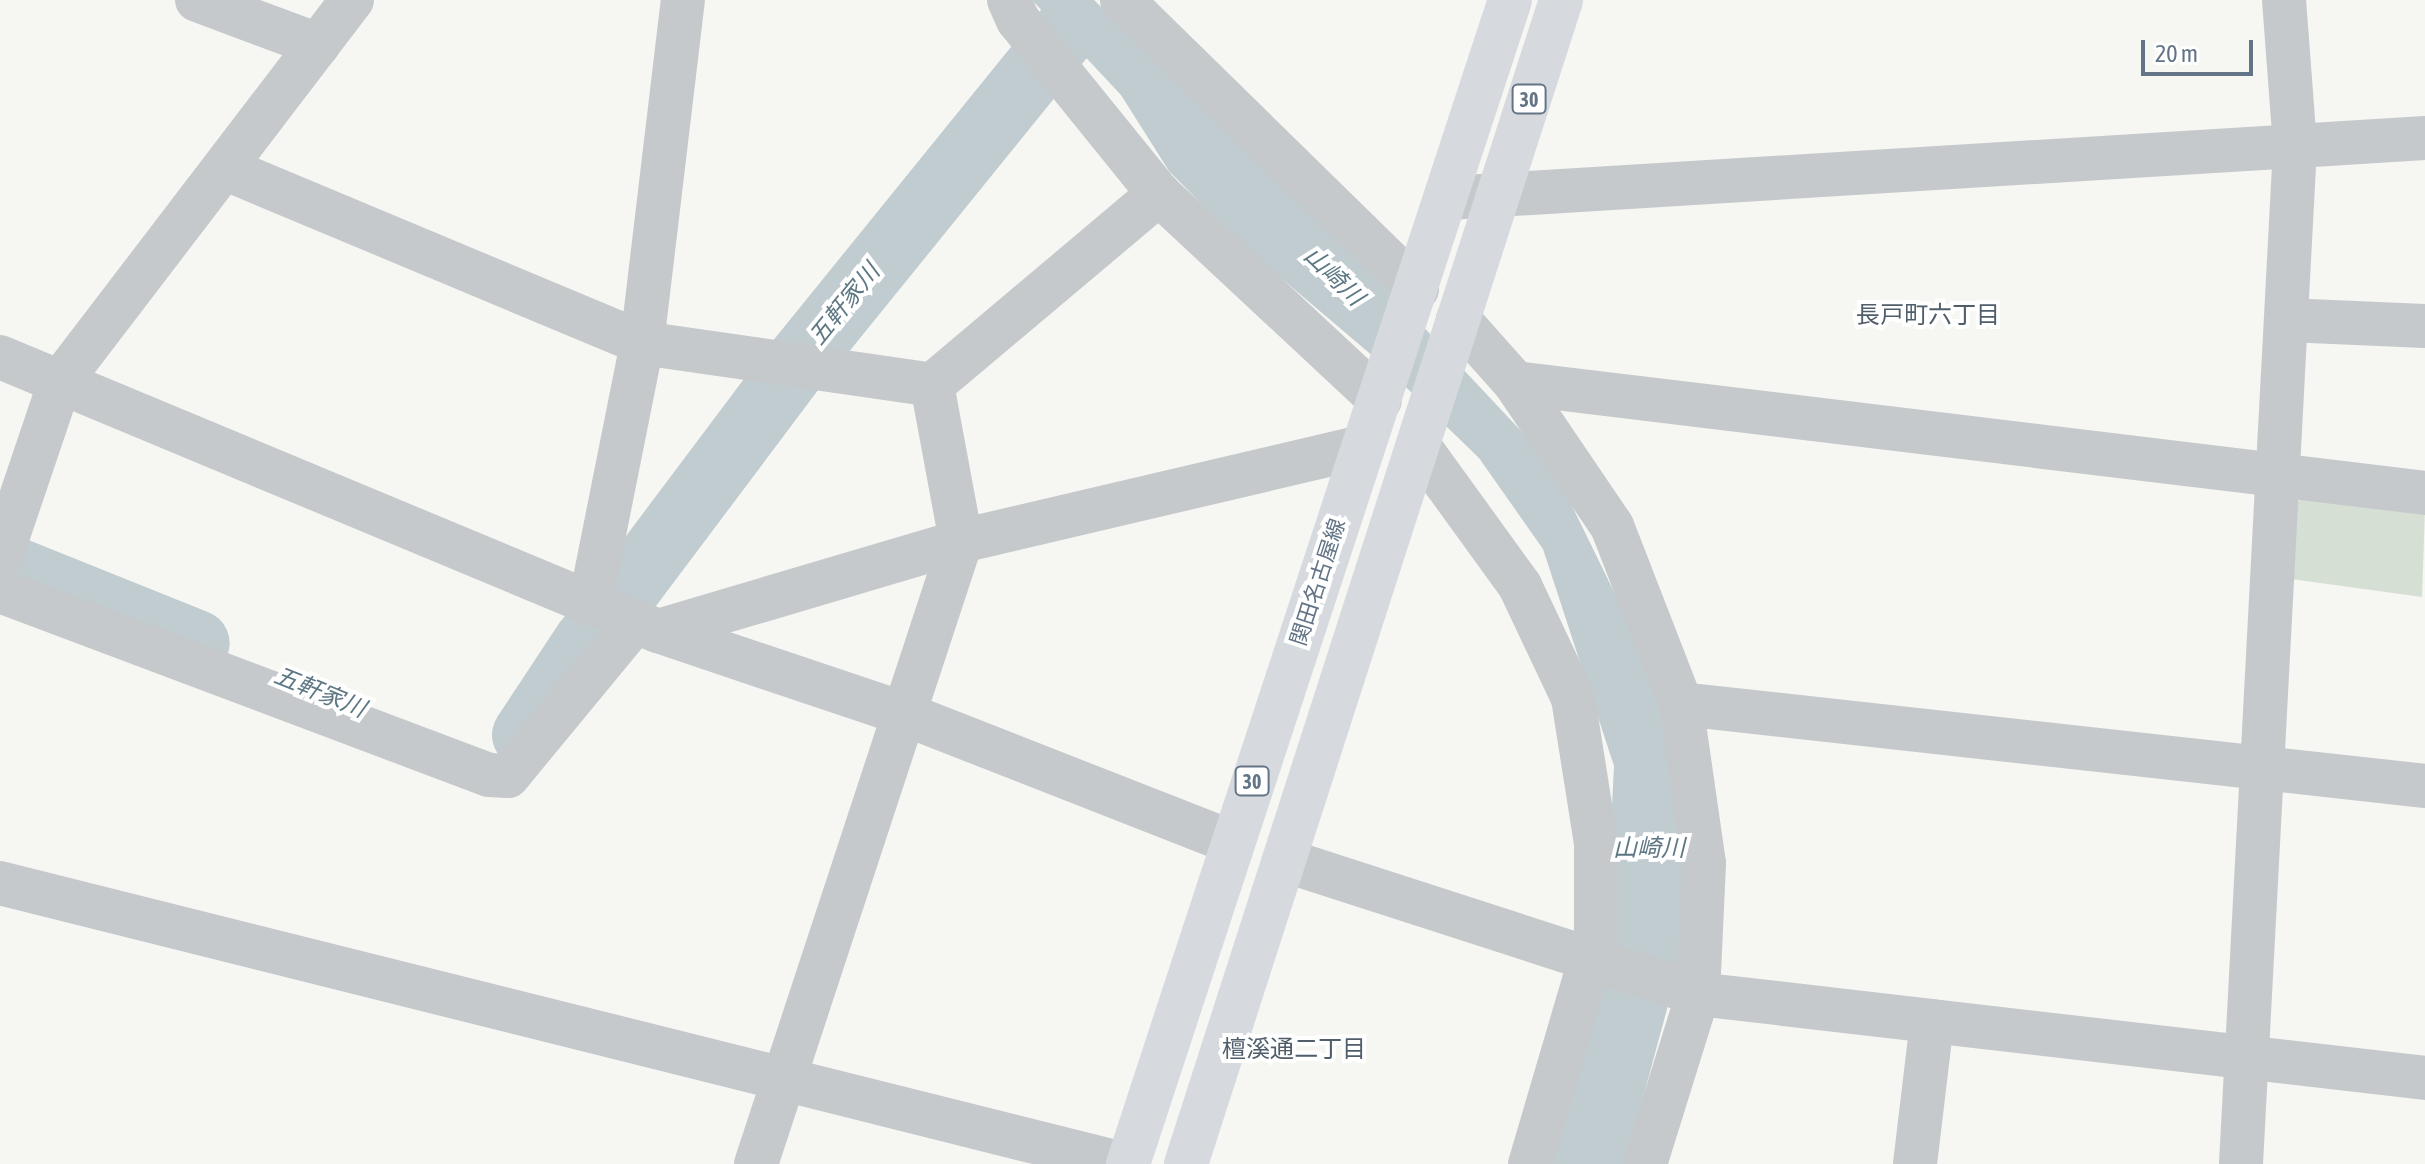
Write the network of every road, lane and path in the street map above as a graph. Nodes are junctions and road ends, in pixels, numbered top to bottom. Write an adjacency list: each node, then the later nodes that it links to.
1 (197, 0): 9 (street)
2 (352, 0): 9 (street)
3 (683, 0): 20 (street)
4 (1009, 0): 13 (street)
5 (1122, 0): 16 (street)
6 (1510, 0): 14 (main road, 関田名古屋線 / 30)
7 (1561, 0): 15 (main road, 30)
8 (2284, 0): 11 (street)
9 (318, 45): 12 (street)
10 (2425, 138): 11 (street)
11 (2295, 146): 15 (street); 18 (street)
12 (224, 168): 20 (street); 22 (street)
13 (1159, 194): 24 (street); 25 (street)
14 (1448, 198): 15 (street); 16 (main road, 関田名古屋線 / 30)
15 (1497, 199): 17 (main road, 30)
16 (1417, 289): 25 (main road, 関田名古屋線 / 30)
17 (1458, 319): 23 (street); 26 (main road, 30)
18 (2286, 320): 19 (street); 28 (street)
19 (2425, 326)
20 (642, 343): 24 (street); 32 (street)
21 (0, 357): 22 (street)
22 (60, 382): 31 (street); 32 (street)
23 (1515, 383): 28 (street); 34 (street)
24 (932, 385): 30 (street)
25 (1380, 400): 27 (main road, 関田名古屋線 / 30)
26 (1420, 439): 39 (main road, 30); 41 (street)
27 (1363, 447): 30 (street); 38 (main road, 関田名古屋線 / 30)
28 (2278, 477): 29 (street); 36 (street)
29 (2425, 493)
30 (961, 541): 33 (street); 35 (street)
31 (1, 567): 33 (street)
32 (590, 604): 33 (street)
33 (646, 627): 35 (street)
34 (1681, 704): 36 (street); 42 (street)
35 (902, 713): 38 (street); 46 (street)
36 (2262, 769): 37 (street); 44 (street)
37 (2425, 786)
38 (1231, 842): 48 (main road, 関田名古屋線 / 30)
39 (1284, 860): 41 (street); 49 (main road, 30)
40 (0, 883): 46 (street)
41 (1593, 960): 42 (street); 50 (street)
42 (1688, 991): 43 (street); 51 (street)
43 (1932, 1021): 44 (street); 52 (street)
44 (2247, 1057): 45 (street); 53 (street)
45 (2425, 1078)
46 (783, 1080): 47 (street); 48 (street)
47 (756, 1164)
48 (1126, 1164)
49 (1186, 1164)
50 (1530, 1164)
51 (1645, 1164)
52 (1915, 1164)
53 (2241, 1164)

